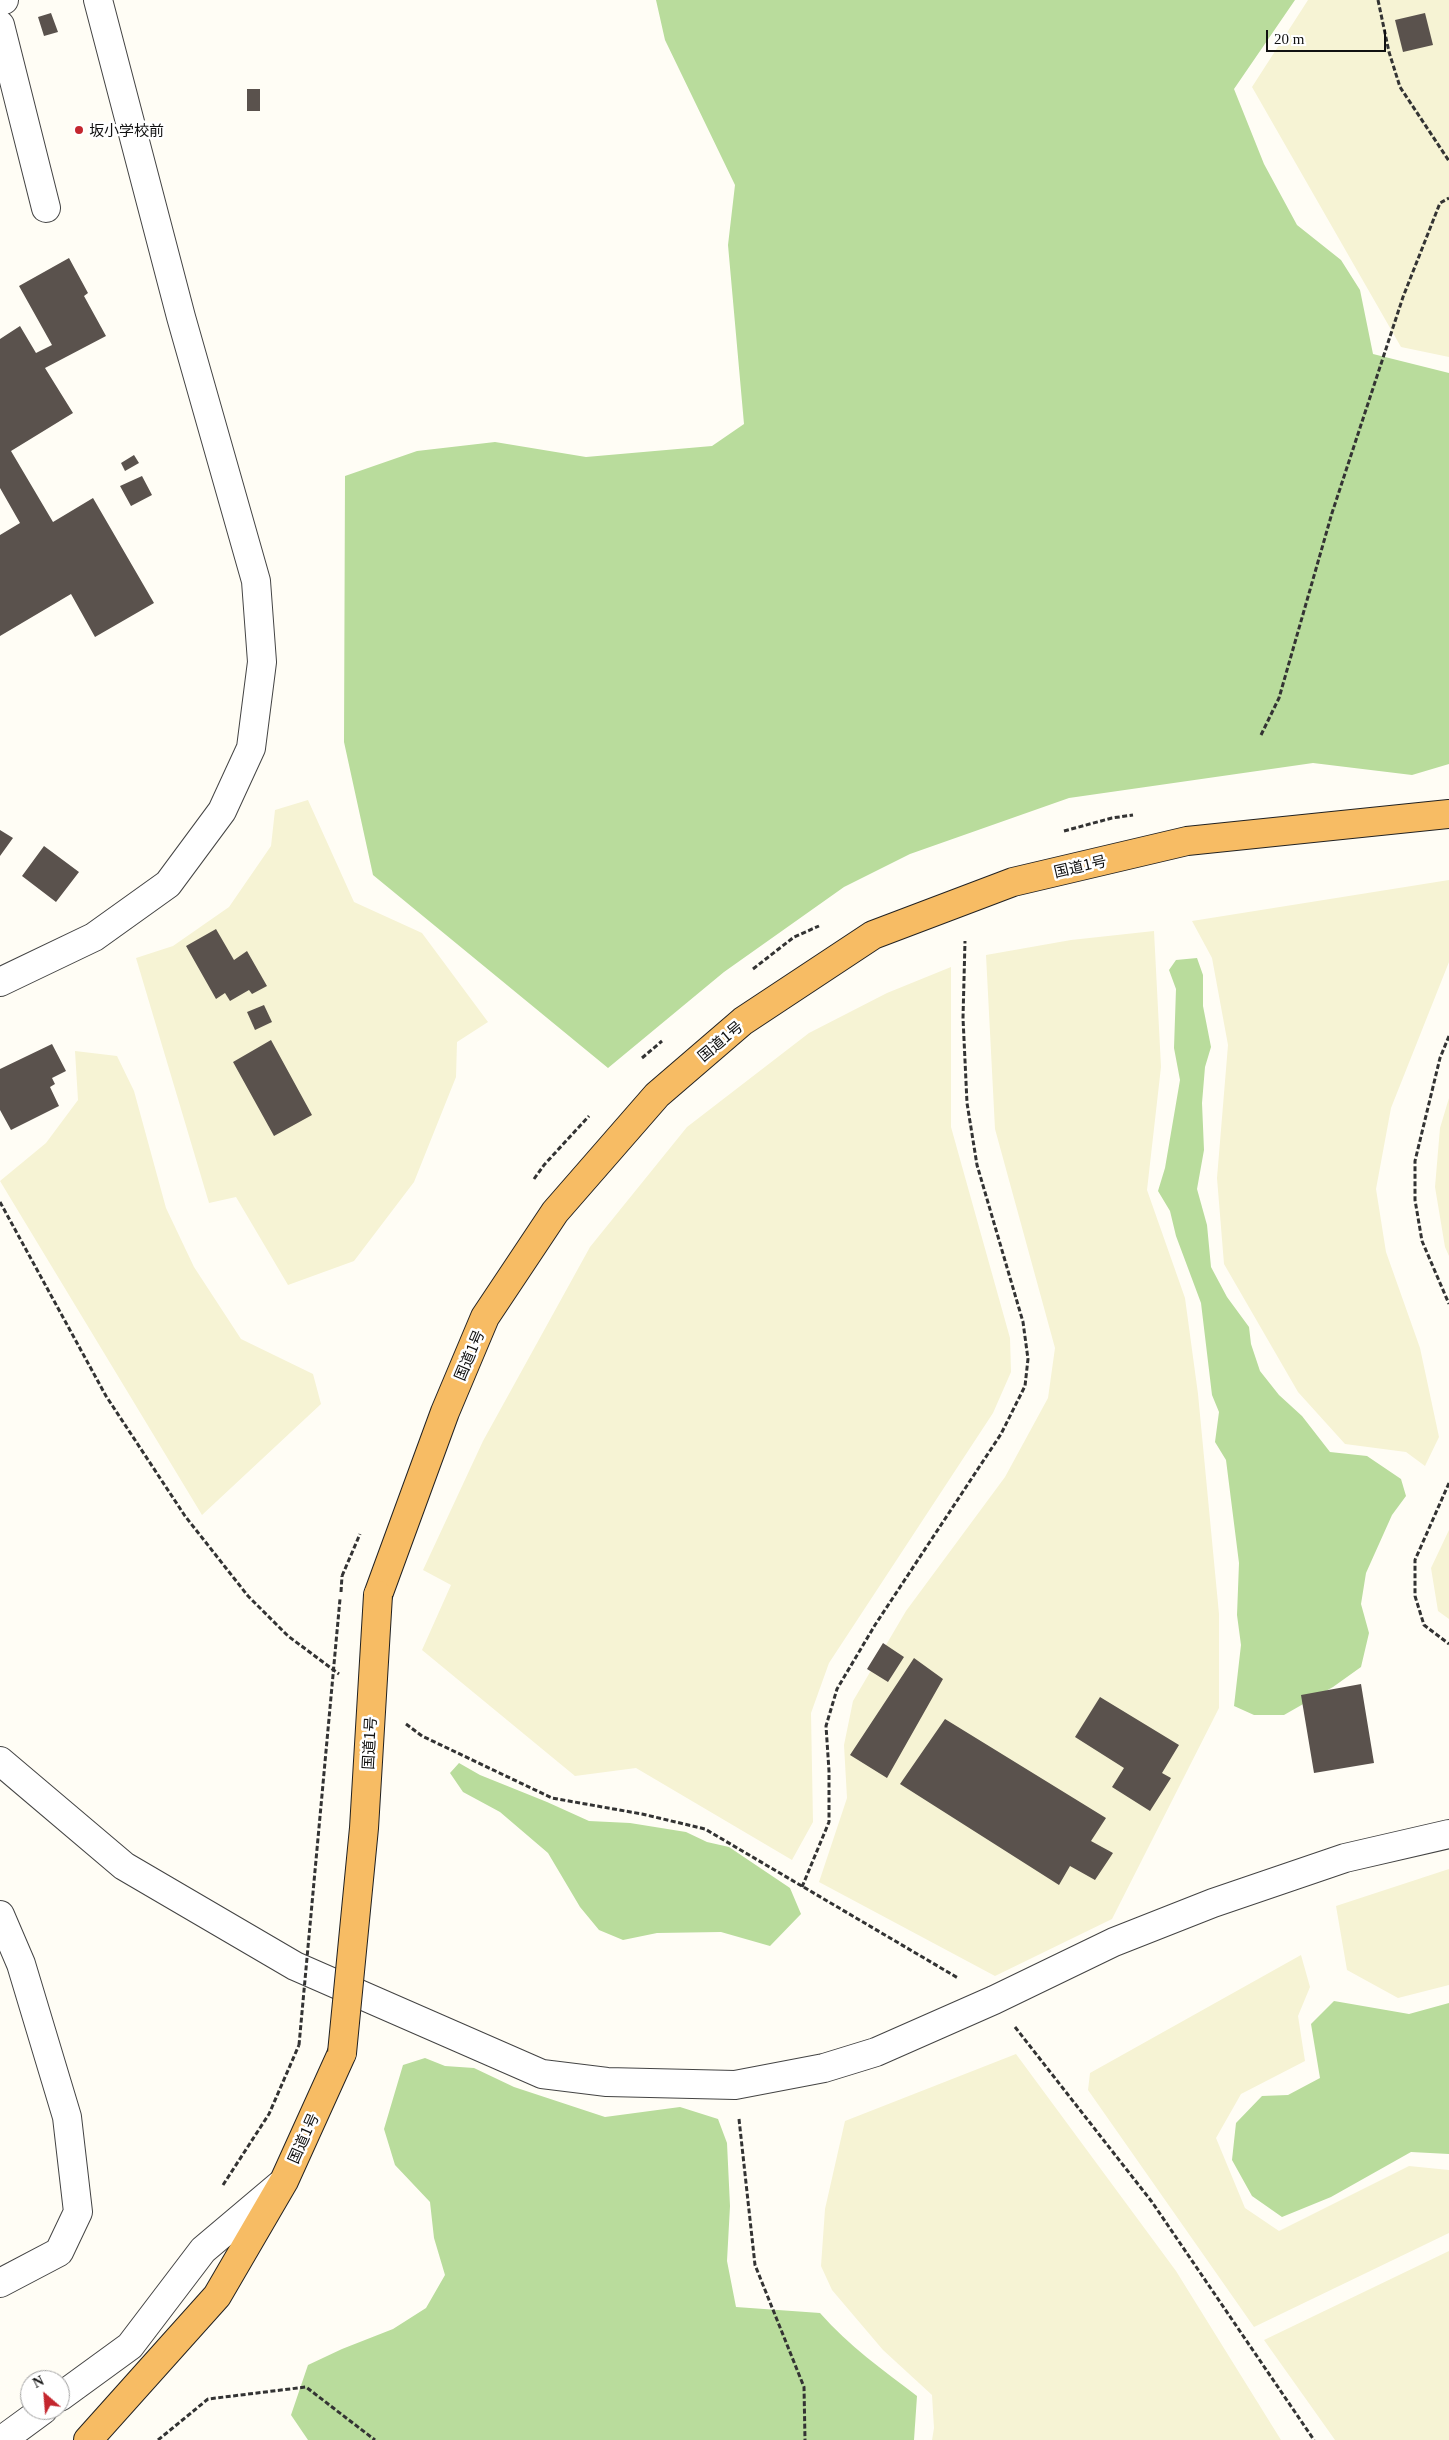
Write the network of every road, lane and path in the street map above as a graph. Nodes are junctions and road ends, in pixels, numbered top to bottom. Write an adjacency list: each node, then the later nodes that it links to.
1 (4, 0): 4 (street)
2 (98, 0): 16 (street)
3 (1378, 0): 6 (path)
4 (0, 1)
5 (0, 25): 8 (street)
6 (1449, 161)
7 (1449, 198): 9 (path)
8 (46, 208)
9 (1261, 735)
10 (1141, 814): 12 (path)
11 (1449, 814): 36 (highway, 国道1号, bridge)
12 (1056, 834)
13 (821, 925): 15 (path)
14 (966, 941): 31 (path)
15 (748, 973)
16 (0, 982)
17 (1449, 1036): 23 (path)
18 (664, 1039): 19 (path)
19 (636, 1065)
20 (590, 1115): 21 (path)
21 (533, 1181)
22 (0, 1202): 27 (path)
23 (1449, 1304)
24 (1449, 1483): 26 (path)
25 (363, 1527): 34 (path, bridge)
26 (1449, 1644)
27 (343, 1677)
28 (398, 1718): 31 (path)
29 (0, 1761): 35 (street)
30 (1449, 1834): 33 (street)
31 (802, 1887): 33 (path)
32 (0, 1915): 37 (street)
33 (994, 2000): 35 (street); 45 (path)
34 (299, 2045)
35 (735, 2085): 44 (path)
36 (284, 2181): 38 (street); 41 (highway, 国道1号)
37 (0, 2283)
38 (70, 2390)
39 (29, 2420): 40 (street)
40 (2, 2440)
41 (88, 2440)
42 (158, 2440): 43 (path)
43 (375, 2440)
44 (805, 2440)
45 (1314, 2440)

